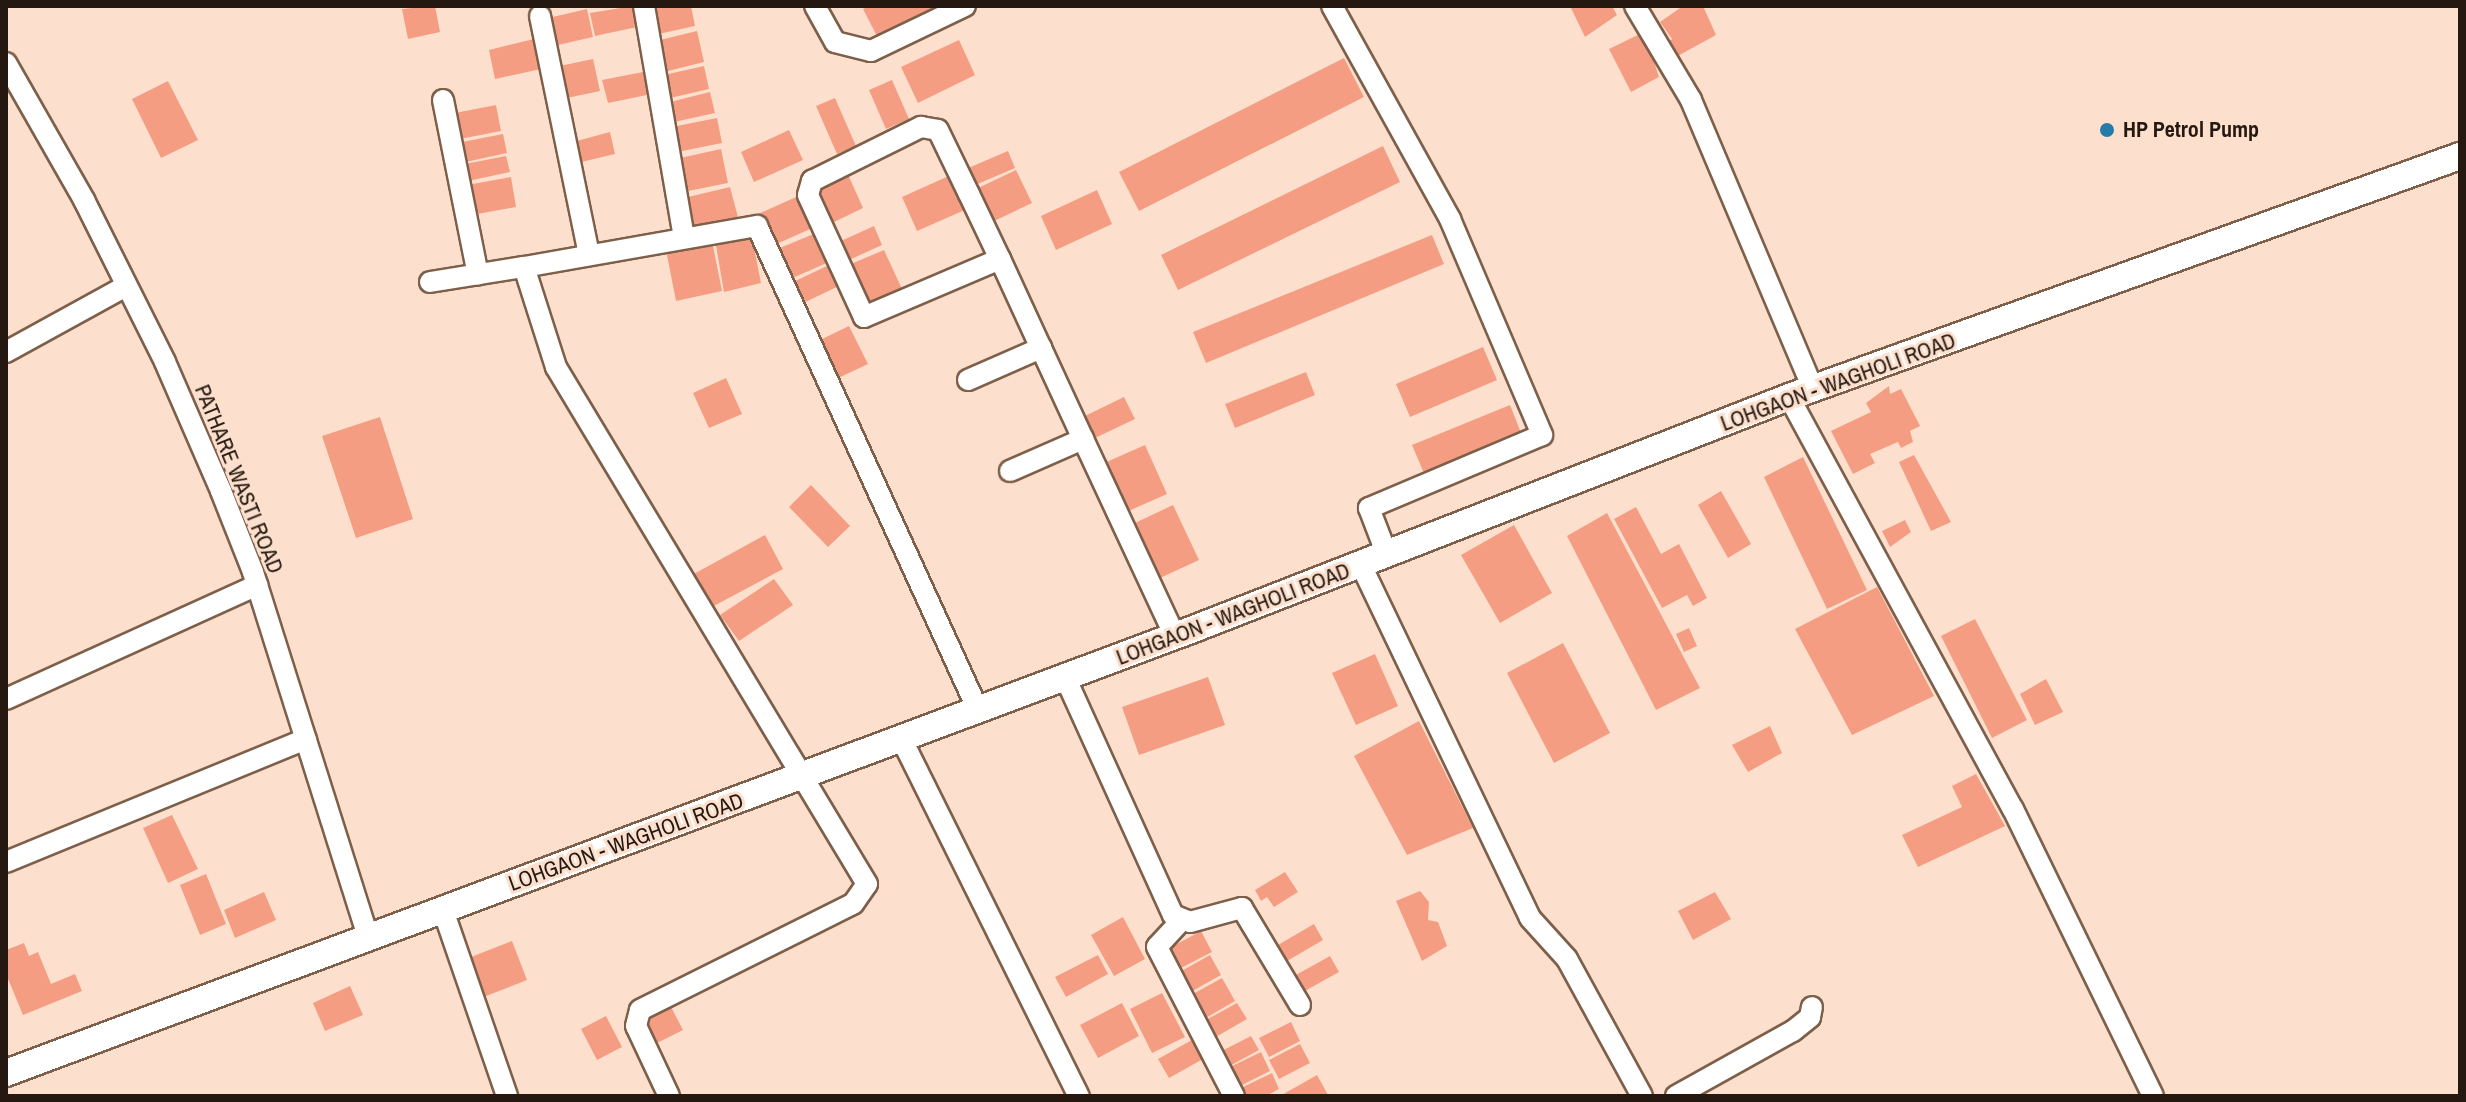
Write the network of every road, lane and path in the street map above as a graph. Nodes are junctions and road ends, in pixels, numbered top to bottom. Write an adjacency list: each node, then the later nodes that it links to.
1 (644, 6): 10 (street)
2 (815, 6): 3 (street)
3 (965, 6)
4 (1332, 6): 23 (street)
5 (1635, 6): 20 (street)
6 (540, 16): 11 (street)
7 (6, 63): 16 (street, PATHARE WASTI ROAD)
8 (443, 100): 14 (street)
9 (2460, 156): 20 (main road, LOHGAON - WAGHOLI ROAD)
10 (684, 237): 11 (street); 29 (street)
11 (589, 255): 13 (street)
12 (1000, 259): 12 (street); 17 (street)
13 (524, 267): 14 (street); 32 (street)
14 (478, 275): 15 (street)
15 (430, 282)
16 (126, 286): 18 (street); 25 (street, PATHARE WASTI ROAD)
17 (1041, 348): 19 (street); 21 (street)
18 (6, 352)
19 (968, 380)
20 (1801, 393): 23 (main road, LOHGAON - WAGHOLI ROAD); 46 (street)
21 (1083, 439): 22 (street); 26 (street)
22 (1010, 471)
23 (1387, 555): 24 (main road, LOHGAON - WAGHOLI ROAD)
24 (1361, 565): 26 (main road, LOHGAON - WAGHOLI ROAD); 44 (street)
25 (257, 585): 28 (street); 31 (street, PATHARE WASTI ROAD)
26 (1175, 636): 27 (main road, LOHGAON - WAGHOLI ROAD)
27 (1065, 677): 29 (main road, LOHGAON - WAGHOLI ROAD); 35 (street)
28 (6, 699)
29 (978, 710): 30 (main road, LOHGAON - WAGHOLI ROAD)
30 (901, 738): 32 (main road, LOHGAON - WAGHOLI ROAD); 42 (street)
31 (306, 739): 33 (street); 36 (street, PATHARE WASTI ROAD)
32 (799, 778): 34 (main road, LOHGAON - WAGHOLI ROAD); 41 (street)
33 (6, 862)
34 (443, 910): 36 (main road, LOHGAON - WAGHOLI ROAD); 40 (street)
35 (1181, 921): 37 (street); 43 (street)
36 (368, 937): 39 (main road, LOHGAON - WAGHOLI ROAD)
37 (1300, 1005)
38 (1812, 1007): 45 (street)
39 (6, 1073)
40 (507, 1096)
41 (669, 1096)
42 (1079, 1096)
43 (1234, 1096)
44 (1642, 1096)
45 (1676, 1096)
46 (2153, 1096)

